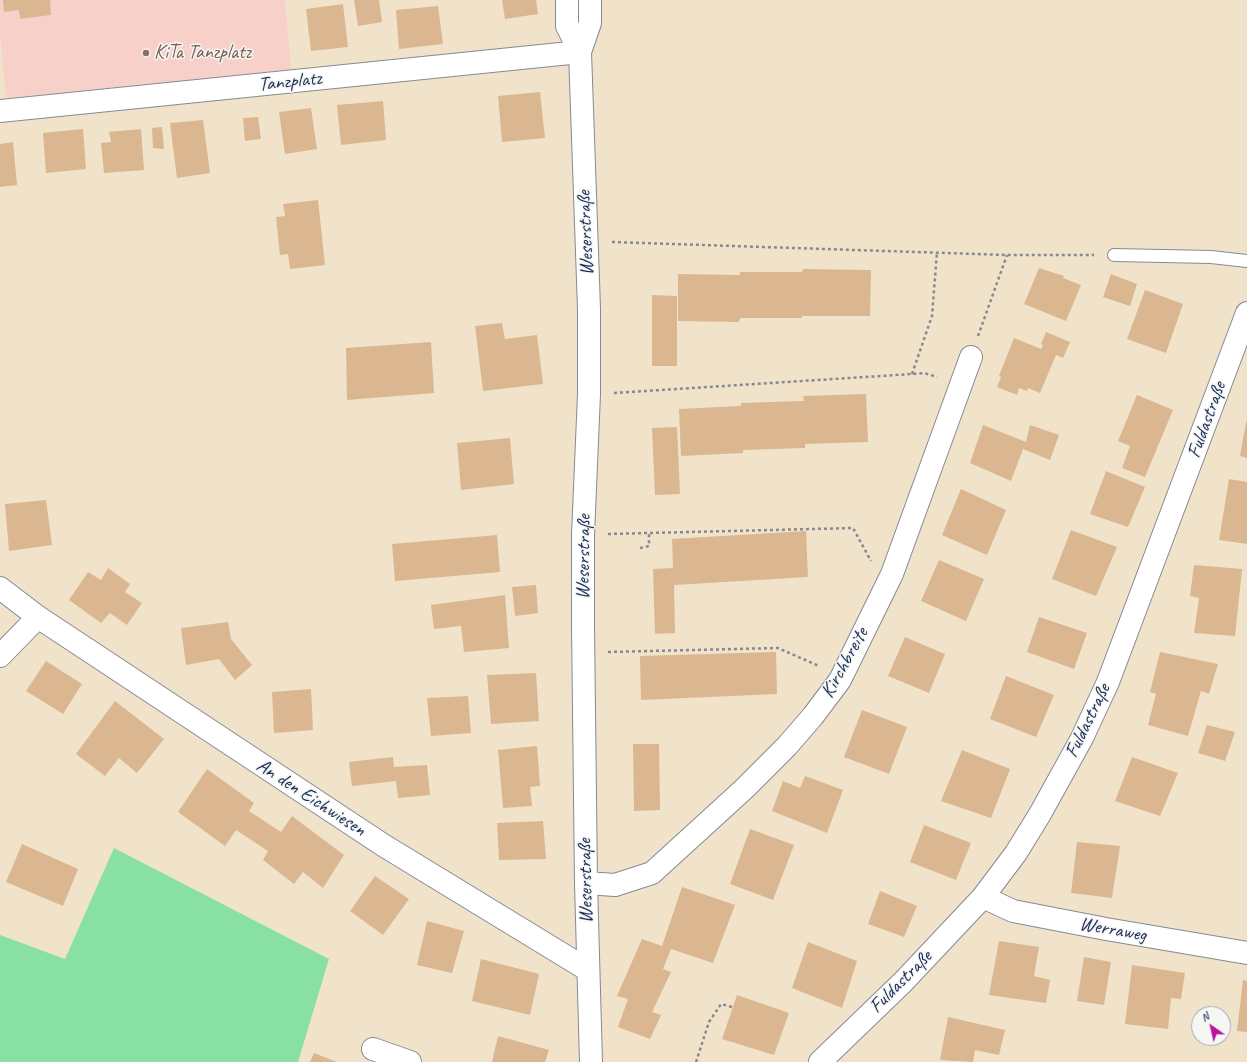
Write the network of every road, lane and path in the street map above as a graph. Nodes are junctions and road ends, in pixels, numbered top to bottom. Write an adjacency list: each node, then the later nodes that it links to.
1 (567, 0): 3 (street, Weserstraße)
2 (590, 0): 3 (street, Weserstraße)
3 (580, 52): 4 (street, Tanzplatz); 5 (street, Weserstraße)
4 (0, 111)
5 (587, 241): 6 (path); 14 (street, Weserstraße)
6 (937, 252): 7 (path); 12 (path)
7 (1007, 255): 8 (path); 11 (path)
8 (1114, 256): 9 (lane)
9 (1247, 261)
10 (1247, 313): 25 (street, Fuldastraße)
11 (971, 357): 13 (street, Kirchbreite)
12 (912, 374): 13 (path); 14 (path)
13 (961, 384): 18 (street, Kirchbreite)
14 (589, 394): 16 (street, Weserstraße)
15 (649, 533): 16 (path); 17 (path); 18 (path)
16 (583, 535): 21 (street, Weserstraße)
17 (640, 548)
18 (892, 574): 23 (street, Kirchbreite)
19 (0, 588): 20 (street, An den Eichwiesen)
20 (38, 617): 22 (street); 27 (street, An den Eichwiesen)
21 (583, 653): 23 (path); 24 (street, Weserstraße)
22 (0, 656)
23 (840, 680): 24 (street, Kirchbreite)
24 (586, 884): 27 (street, Weserstraße)
25 (983, 897): 26 (street, Werraweg); 33 (street, Fuldastraße)
26 (1247, 953)
27 (588, 970): 31 (street, Weserstraße)
28 (732, 1007): 32 (path)
29 (373, 1050): 30 (street)
30 (410, 1062)
31 (591, 1062)
32 (696, 1062)
33 (820, 1062)

